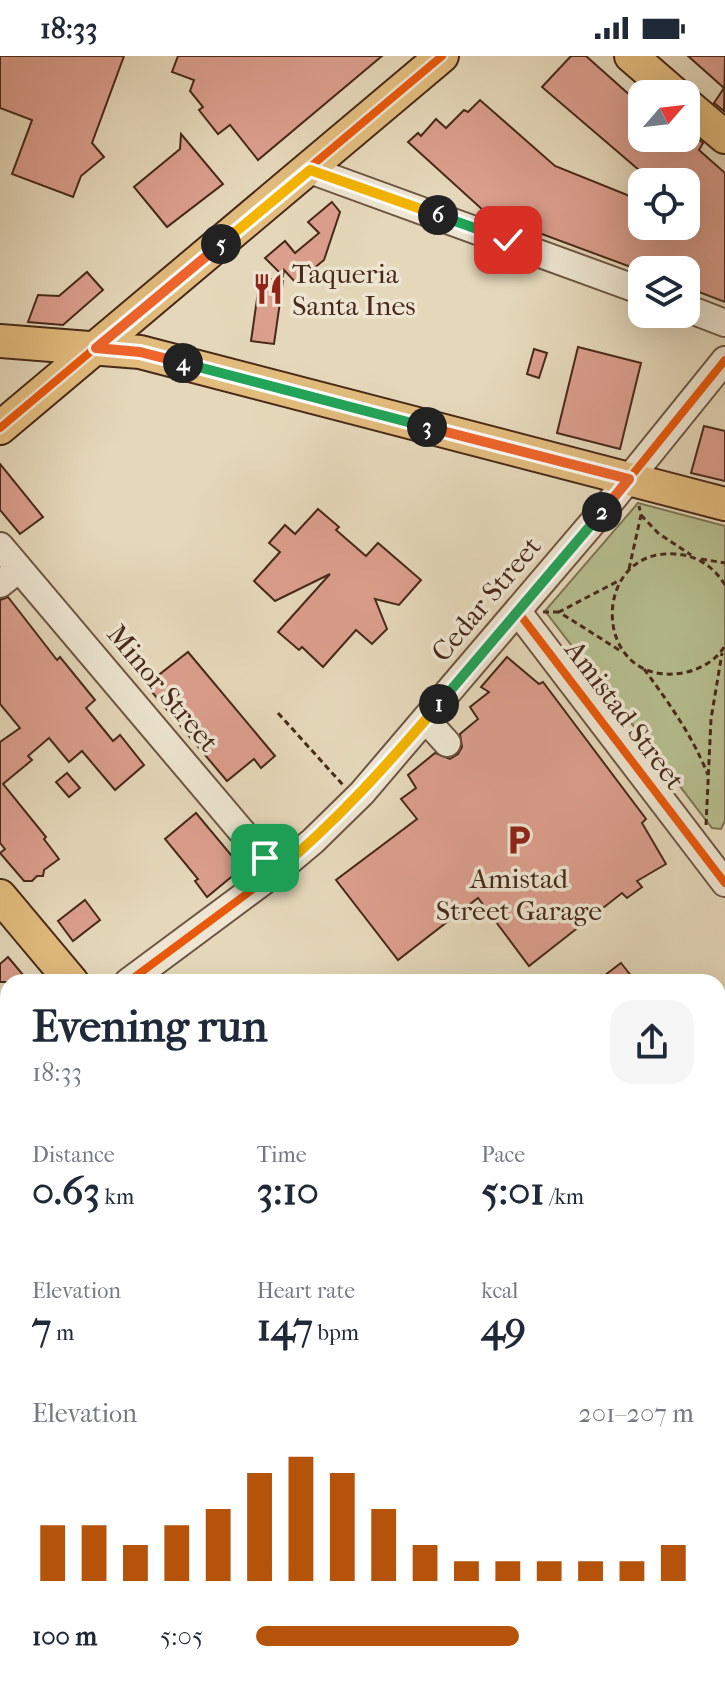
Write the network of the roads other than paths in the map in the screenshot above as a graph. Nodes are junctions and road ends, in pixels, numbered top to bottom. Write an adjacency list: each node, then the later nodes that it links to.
1 (442, 56): 6 (main road)
2 (631, 56): 3 (main road)
3 (659, 80)
4 (700, 116): 5 (main road)
5 (725, 137)
6 (310, 170): 7 (street); 11 (main road)
7 (628, 286)
8 (700, 313): 9 (street)
9 (725, 323)
10 (0, 341): 11 (main road)
11 (96, 348): 13 (main road); 14 (main road)
12 (725, 360): 14 (street, Cedar Street)
13 (0, 428)
14 (629, 479): 15 (main road); 18 (street, Cedar Street)
15 (725, 504)
16 (0, 546): 17 (street, Minor Street)
17 (10, 577): 21 (street, Minor Street)
18 (529, 612): 19 (street, Cedar Street); 22 (street, Amistad Street)
19 (426, 720): 20 (street); 21 (street, Cedar Street)
20 (447, 743)
21 (276, 872): 25 (street, Cedar Street)
22 (725, 883)
23 (0, 896): 24 (main road)
24 (61, 974)
25 (139, 974)

